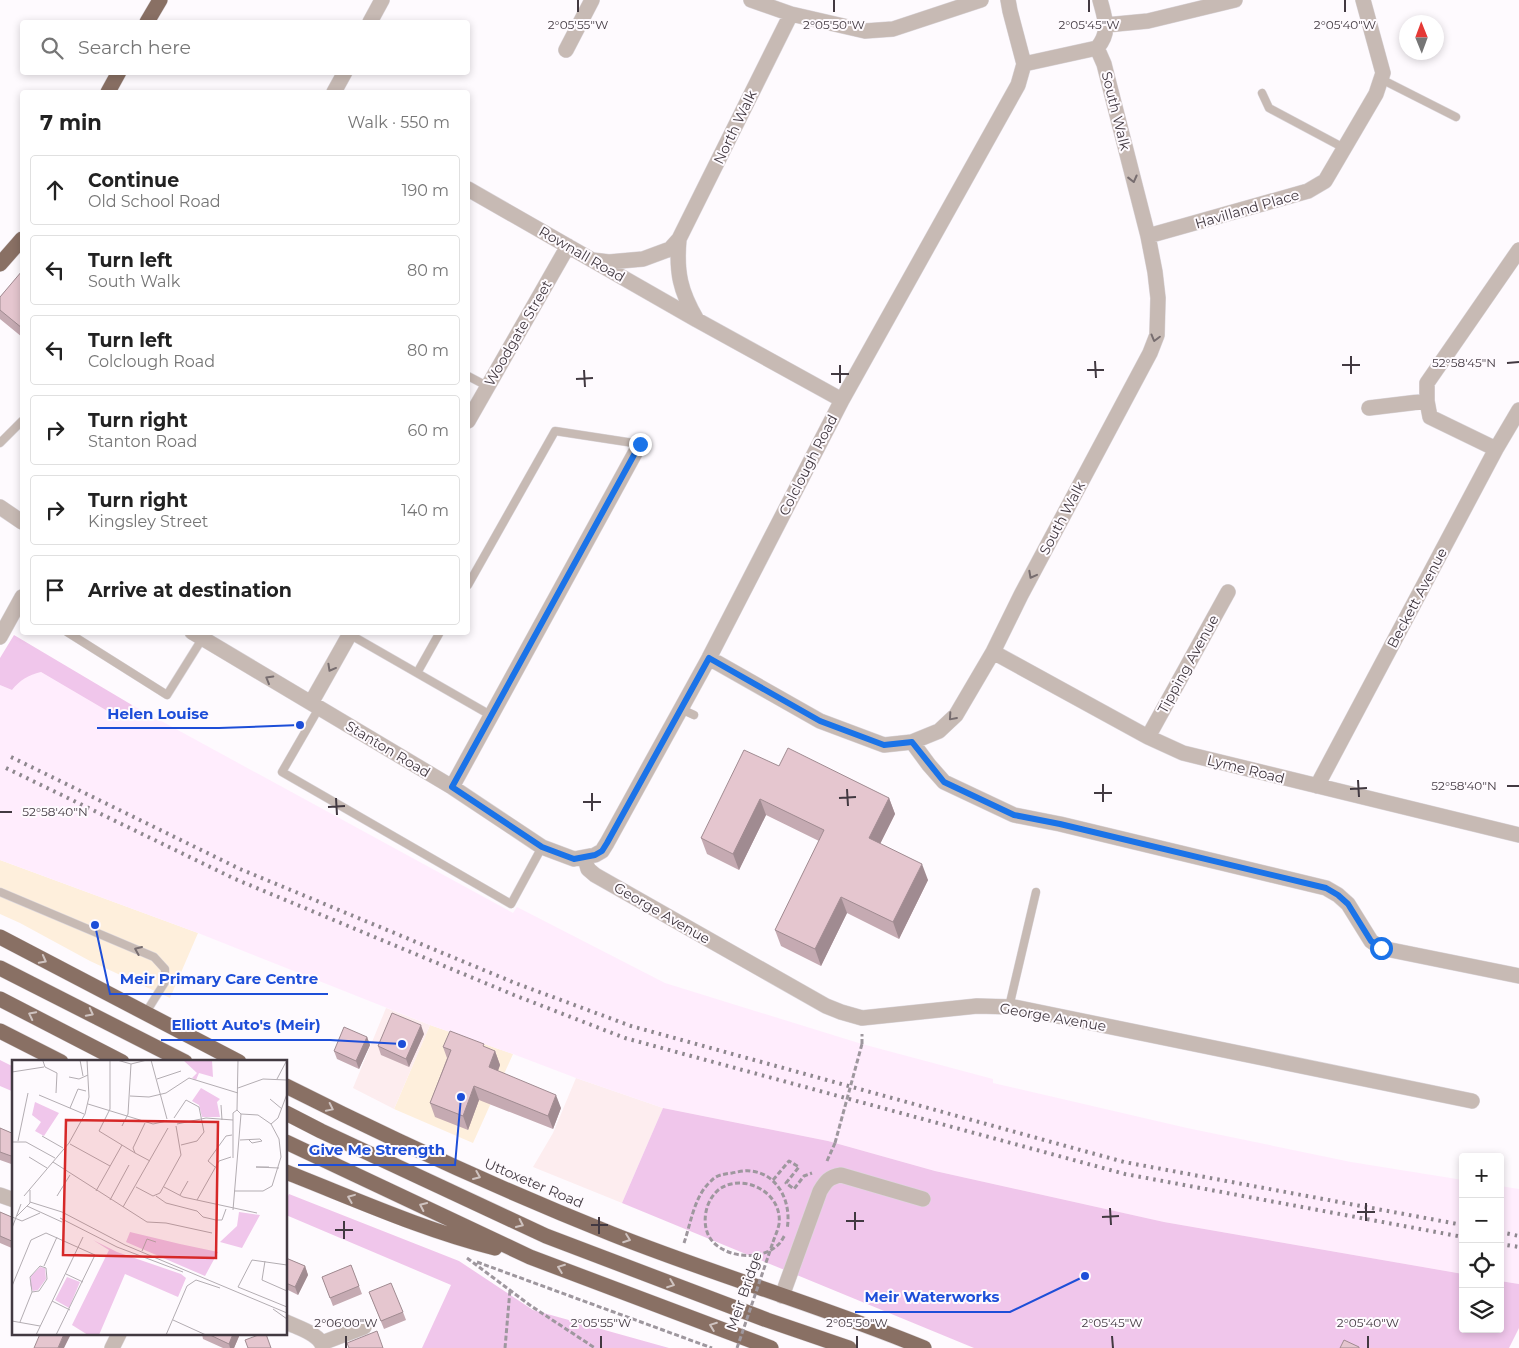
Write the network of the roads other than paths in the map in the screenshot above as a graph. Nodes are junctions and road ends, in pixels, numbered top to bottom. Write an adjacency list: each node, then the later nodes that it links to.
1 (160, 0): 11 (highway)
2 (382, 0): 12 (street)
3 (592, 0): 15 (street)
4 (751, 0): 10 (street)
5 (980, 0): 10 (street)
6 (1008, 0): 16 (street)
7 (1100, 0): 13 (street)
8 (1235, 0): 13 (street)
9 (1363, 0): 19 (street, Havilland Place)
10 (791, 14): 27 (street, North Walk)
11 (148, 20)
12 (371, 20)
13 (1106, 25): 14 (street)
14 (1097, 48): 16 (street); 26 (street, South Walk, one-way to 26)
15 (566, 50)
16 (1024, 64): 36 (street, Colclough Road)
17 (117, 75): 20 (highway)
18 (343, 75): 21 (street)
19 (1381, 79): 23 (lane); 24 (street, Havilland Place)
20 (109, 90)
21 (335, 90)
22 (1262, 94): 24 (lane)
23 (1456, 117)
24 (1344, 148): 26 (street, Havilland Place)
25 (470, 190): 29 (street, Rownall Road)
26 (1148, 236): 56 (street, South Walk, one-way to 56)
27 (679, 239): 31 (street, North Walk); 33 (street, North Walk)
28 (20, 241): 32 (highway)
29 (568, 246): 31 (street, Rownall Road); 35 (street, Woodgate Street)
30 (1519, 250): 37 (street)
31 (592, 260): 33 (street, Rownall Road)
32 (0, 264)
33 (697, 320): 36 (street)
34 (470, 377): 35 (lane)
35 (487, 386): 40 (street, Woodgate Street)
36 (842, 400): 57 (street, Colclough Road)
37 (1427, 401): 38 (street); 44 (street)
38 (1369, 408)
39 (1519, 410): 44 (street, Beckett Avenue)
40 (470, 417)
41 (20, 423): 42 (lane)
42 (0, 443)
43 (640, 444): 47 (lane); 60 (street)
44 (1496, 449): 63 (street, Beckett Avenue)
45 (0, 508): 46 (street)
46 (20, 521)
47 (470, 580)
48 (1228, 592): 61 (street, Tipping Avenue)
49 (20, 603): 55 (street)
50 (72, 635): 54 (lane)
51 (350, 635): 59 (street, one-way to 59)
52 (352, 635): 58 (lane)
53 (438, 635): 58 (lane)
54 (197, 636): 59 (street, Stanton Road, one-way to 54)
55 (0, 637)
56 (993, 652): 61 (street, Lyme Road); 62 (street, South Walk, one-way to 62)
57 (709, 658): 62 (street, South Walk); 67 (street, Colclough Road)
58 (417, 673): 60 (lane)
59 (315, 706): 64 (street, Stanton Road); 66 (lane)
60 (492, 716): 64 (street)
61 (1148, 737): 63 (street, Lyme Road)
62 (912, 742): 72 (street)
63 (1317, 786): 65 (street, Lyme Road)
64 (452, 787): 66 (street, Stanton Road)
65 (1519, 835)
66 (542, 847): 67 (street, Stanton Road)
67 (585, 858): 74 (street, George Avenue)
68 (0, 892): 75 (lane, one-way to 68)
69 (1036, 892): 74 (lane)
70 (0, 937): 75 (highway, one-way to 75)
71 (0, 968): 79 (highway, one-way to 79)
72 (1519, 976)
73 (0, 999): 78 (highway, one-way to 73)
74 (1009, 1007): 82 (street, George Avenue)
75 (146, 1014): 80 (highway)
76 (0, 1031): 77 (highway)
77 (57, 1060)
78 (118, 1060)
79 (181, 1060)
80 (235, 1060)
81 (288, 1087): 90 (highway, Uttoxeter Road, one-way to 90)
82 (1472, 1102)
83 (288, 1114): 97 (highway, one-way to 97)
84 (288, 1143): 89 (highway, one-way to 84)
85 (288, 1173): 89 (highway, one-way to 85)
86 (0, 1195): 87 (street)
87 (12, 1199)
88 (923, 1199): 90 (street)
89 (530, 1257): 96 (highway, one-way to 89)
90 (782, 1296): 98 (highway, Uttoxeter Road)
91 (288, 1323): 94 (street)
92 (364, 1327): 94 (street)
93 (118, 1336): 95 (street)
94 (323, 1345)
95 (112, 1348)
96 (771, 1348)
97 (849, 1348)
98 (924, 1348)

